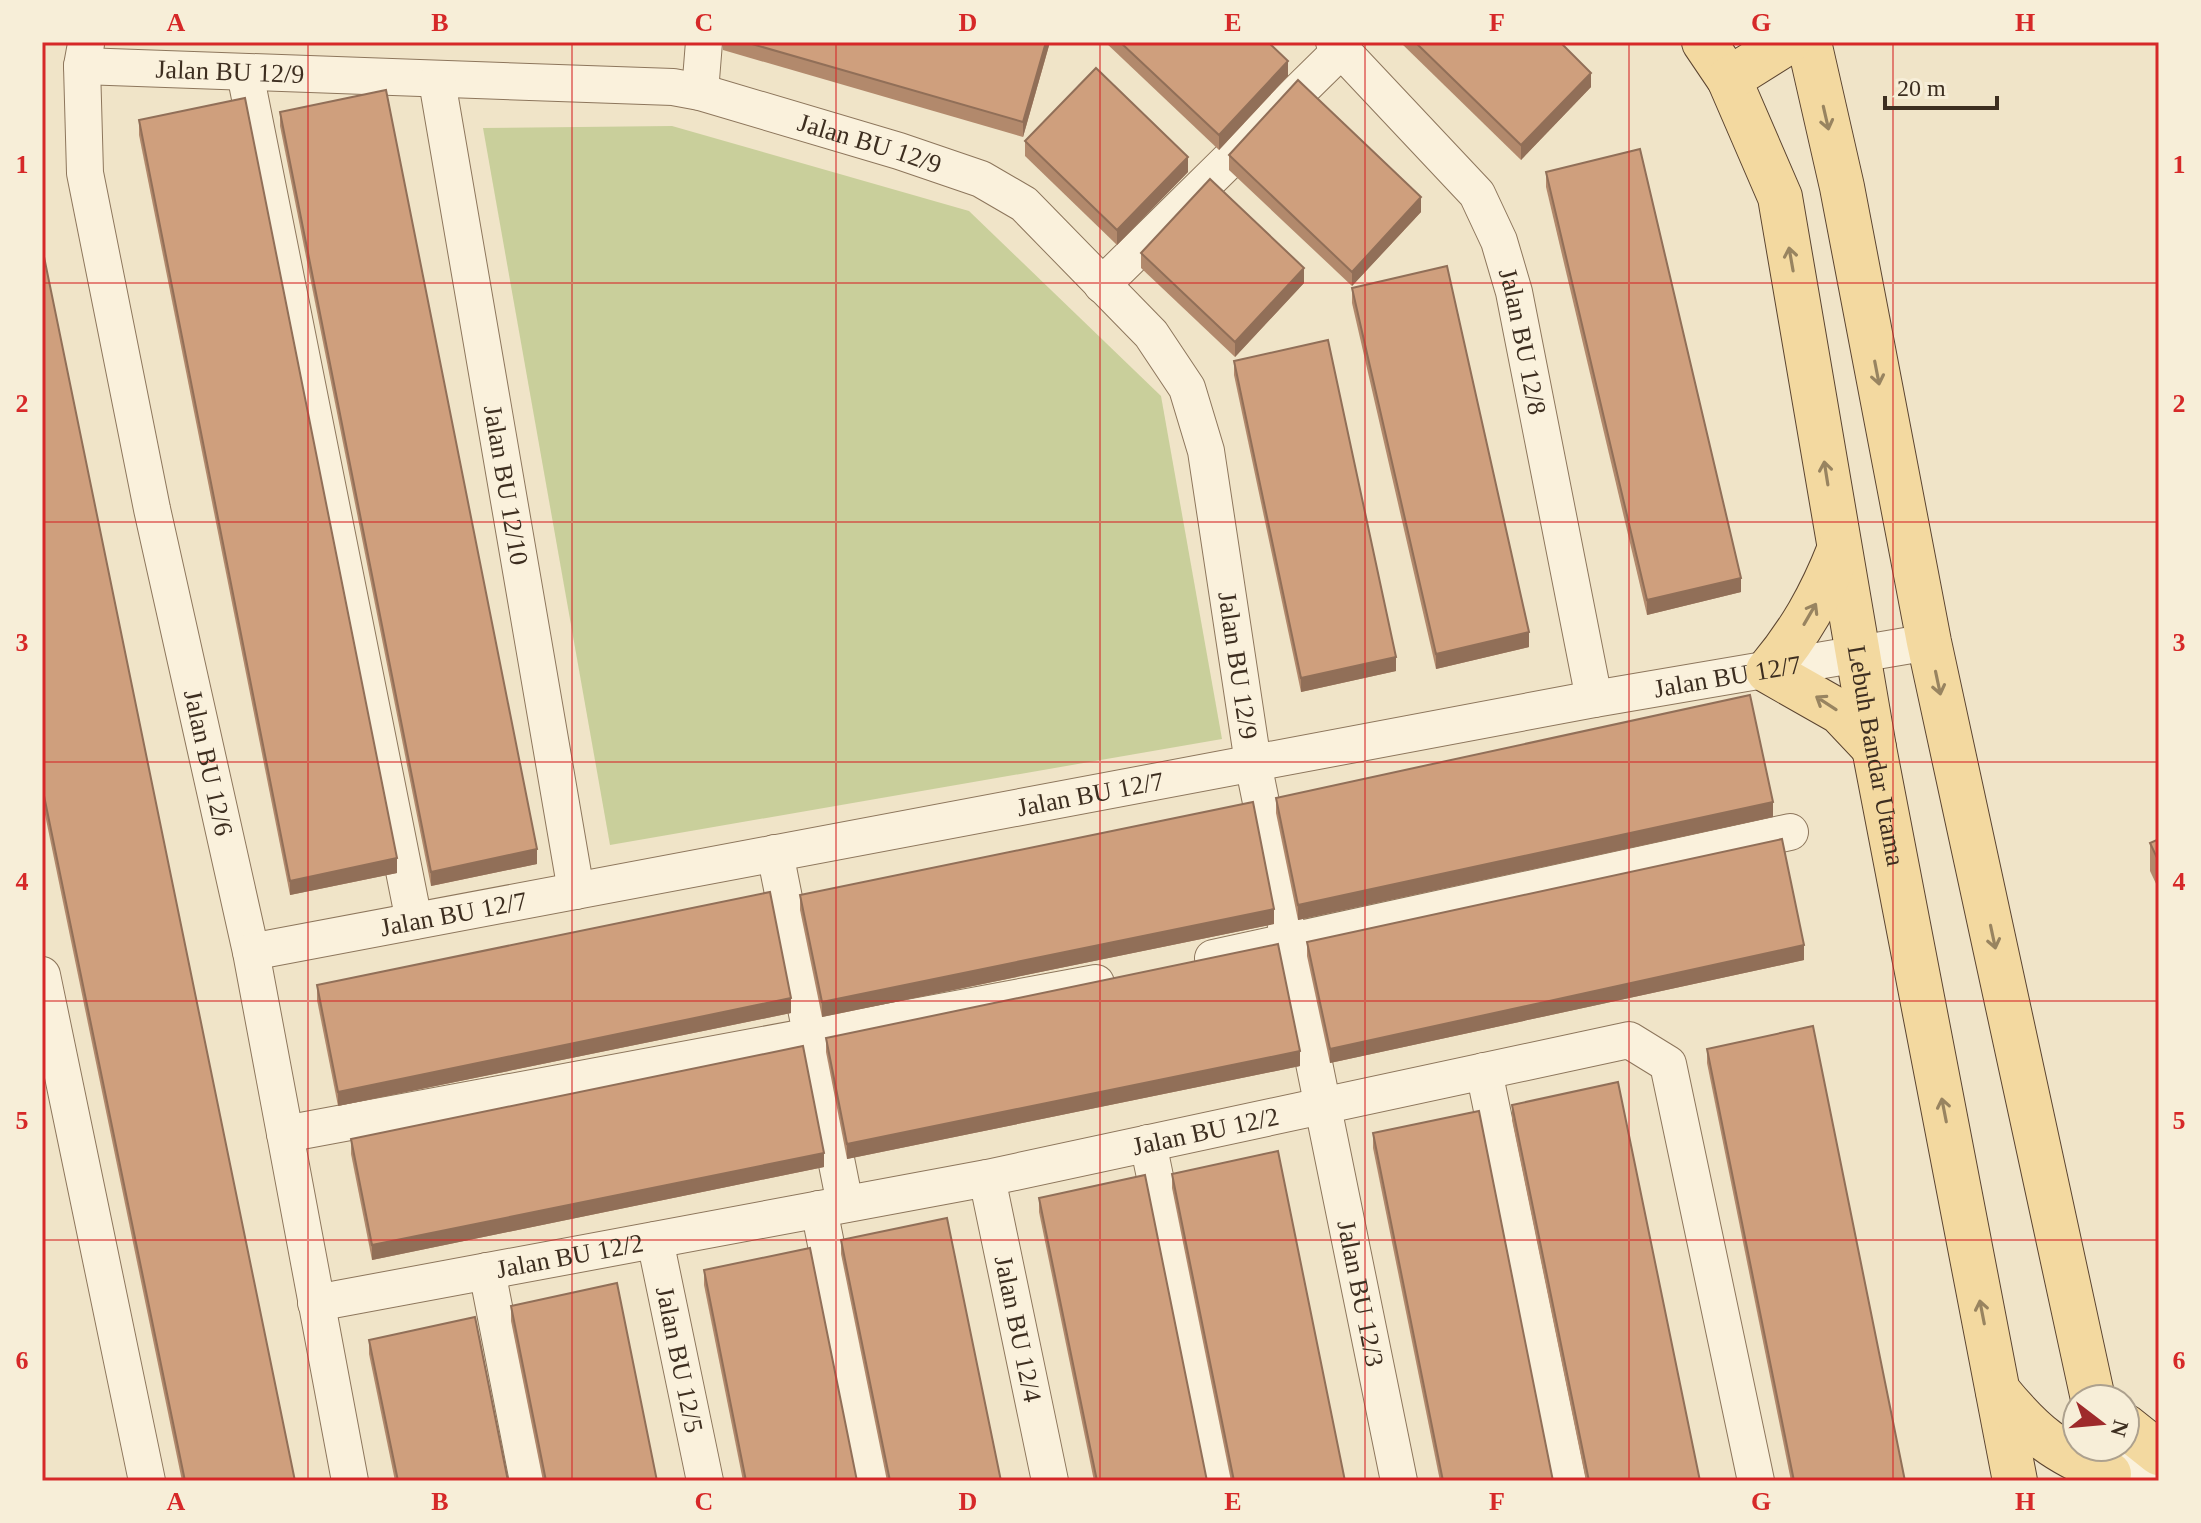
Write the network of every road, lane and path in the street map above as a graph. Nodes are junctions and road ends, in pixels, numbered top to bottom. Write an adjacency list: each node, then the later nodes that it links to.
1 (704, 42): 10 (street)
2 (1704, 42): 8 (main road, Lebuh Bandar Utama)
3 (1788, 42): 8 (main road)
4 (1809, 42): 13 (main road, one-way to 13)
5 (1338, 46): 11 (street); 16 (street, Jalan BU 12/8)
6 (84, 54): 7 (street, Jalan BU 12/9); 24 (street, Jalan BU 12/6)
7 (245, 73): 9 (street, Jalan BU 12/9); 22 (street)
8 (1729, 79): 12 (main road, Lebuh Bandar Utama, one-way to 8)
9 (437, 81): 10 (street, Jalan BU 12/9); 21 (street, Jalan BU 12/10)
10 (700, 92): 11 (street, Jalan BU 12/9)
11 (1102, 285): 18 (street, Jalan BU 12/9)
12 (1839, 550): 14 (main road, Lebuh Bandar Utama); 15 (main road, one-way to 12)
13 (1929, 642): 14 (street, Jalan BU 12/7); 38 (main road, one-way to 38)
14 (1859, 654): 15 (street, Jalan BU 12/7); 17 (main road, Lebuh Bandar Utama)
15 (1768, 671): 16 (street, Jalan BU 12/7); 17 (main road, one-way to 15)
16 (1594, 699): 18 (street, Jalan BU 12/7)
17 (1874, 748): 39 (main road, Lebuh Bandar Utama, one-way to 17)
18 (1253, 763): 20 (street, Jalan BU 12/7); 23 (street, Jalan BU 12/9)
19 (1790, 832): 23 (street)
20 (775, 853): 21 (street, Jalan BU 12/7); 28 (street)
21 (576, 891): 22 (street, Jalan BU 12/7)
22 (414, 921): 24 (street, Jalan BU 12/7)
23 (1290, 941): 25 (street); 30 (street, Jalan BU 12/3)
24 (251, 952): 31 (street, Jalan BU 12/6)
25 (1185, 964)
26 (42, 975): 45 (street)
27 (1124, 977): 28 (street)
28 (812, 1034): 31 (street); 34 (street)
29 (1484, 1071): 30 (street, Jalan BU 12/2); 53 (street); 54 (street, Jalan BU 12/2)
30 (1320, 1107): 32 (street, Jalan BU 12/2); 52 (street, Jalan BU 12/3)
31 (285, 1134): 37 (street, Jalan BU 12/6)
32 (1148, 1143): 33 (street, Jalan BU 12/2); 51 (street)
33 (987, 1178): 34 (street, Jalan BU 12/2); 50 (street, Jalan BU 12/4)
34 (832, 1207): 35 (street, Jalan BU 12/2); 49 (street)
35 (655, 1240): 36 (street, Jalan BU 12/2); 48 (street, Jalan BU 12/5)
36 (487, 1271): 37 (street, Jalan BU 12/2); 47 (street)
37 (316, 1303): 46 (street, Jalan BU 12/6)
38 (2093, 1383)
39 (1997, 1389): 44 (main road); 55 (main road, Lebuh Bandar Utama)
40 (2141, 1439): 41 (main road)
41 (2159, 1453)
42 (2159, 1463): 44 (street)
43 (2159, 1471): 44 (main road)
44 (2114, 1473)
45 (147, 1481)
46 (350, 1481)
47 (528, 1481)
48 (705, 1481)
49 (873, 1481)
50 (1050, 1481)
51 (1218, 1481)
52 (1399, 1481)
53 (1568, 1481)
54 (1756, 1481)
55 (2015, 1481)

